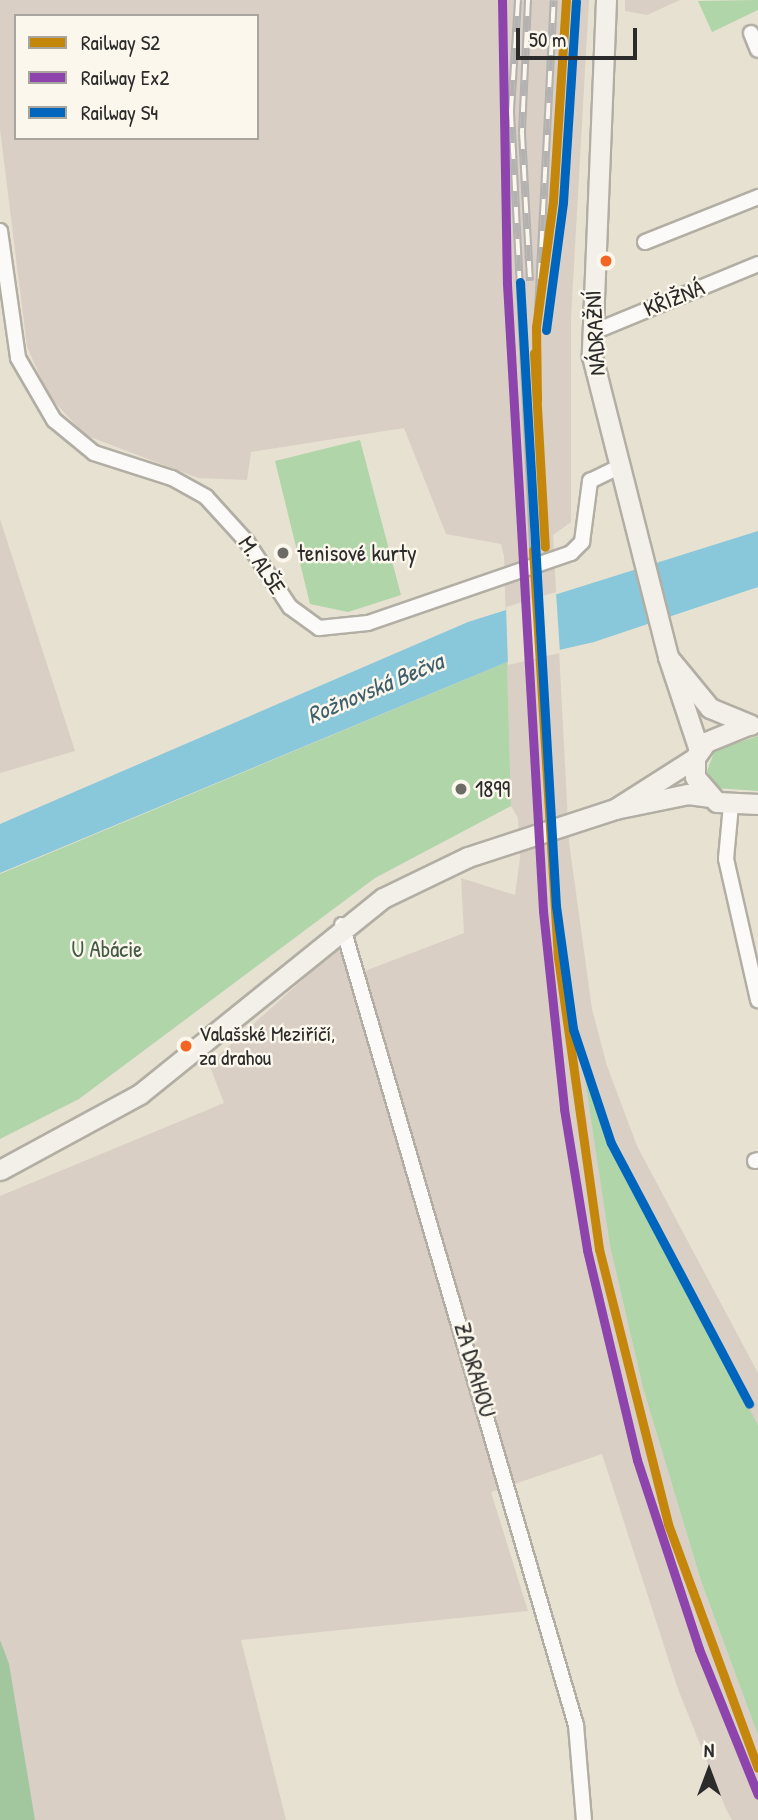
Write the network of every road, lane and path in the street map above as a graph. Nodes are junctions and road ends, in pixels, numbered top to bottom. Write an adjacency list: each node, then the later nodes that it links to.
1 (606, 0): 8 (main road, NÁDRAŽNÍ)
2 (751, 33): 3 (street)
3 (758, 50)
4 (758, 197): 6 (street)
5 (0, 231): 9 (street, M. ALŠE)
6 (645, 242)
7 (758, 264): 8 (street, KŘIŽNÁ)
8 (591, 333): 9 (main road, NÁDRAŽNÍ)
9 (619, 467): 10 (main road, NÁDRAŽNÍ)
10 (666, 650): 11 (main road, NÁDRAŽNÍ); 12 (main road, NÁDRAŽNÍ)
11 (755, 724): 12 (main road)
12 (697, 754): 13 (main road, NÁDRAŽNÍ); 16 (main road)
13 (709, 797): 15 (main road); 16 (main road)
14 (758, 804): 15 (main road)
15 (731, 805): 18 (street)
16 (615, 809): 17 (main road)
17 (342, 925): 19 (main road); 20 (street, ZA DRAHOU)
18 (758, 1000)
19 (0, 1170)
20 (584, 1820)

